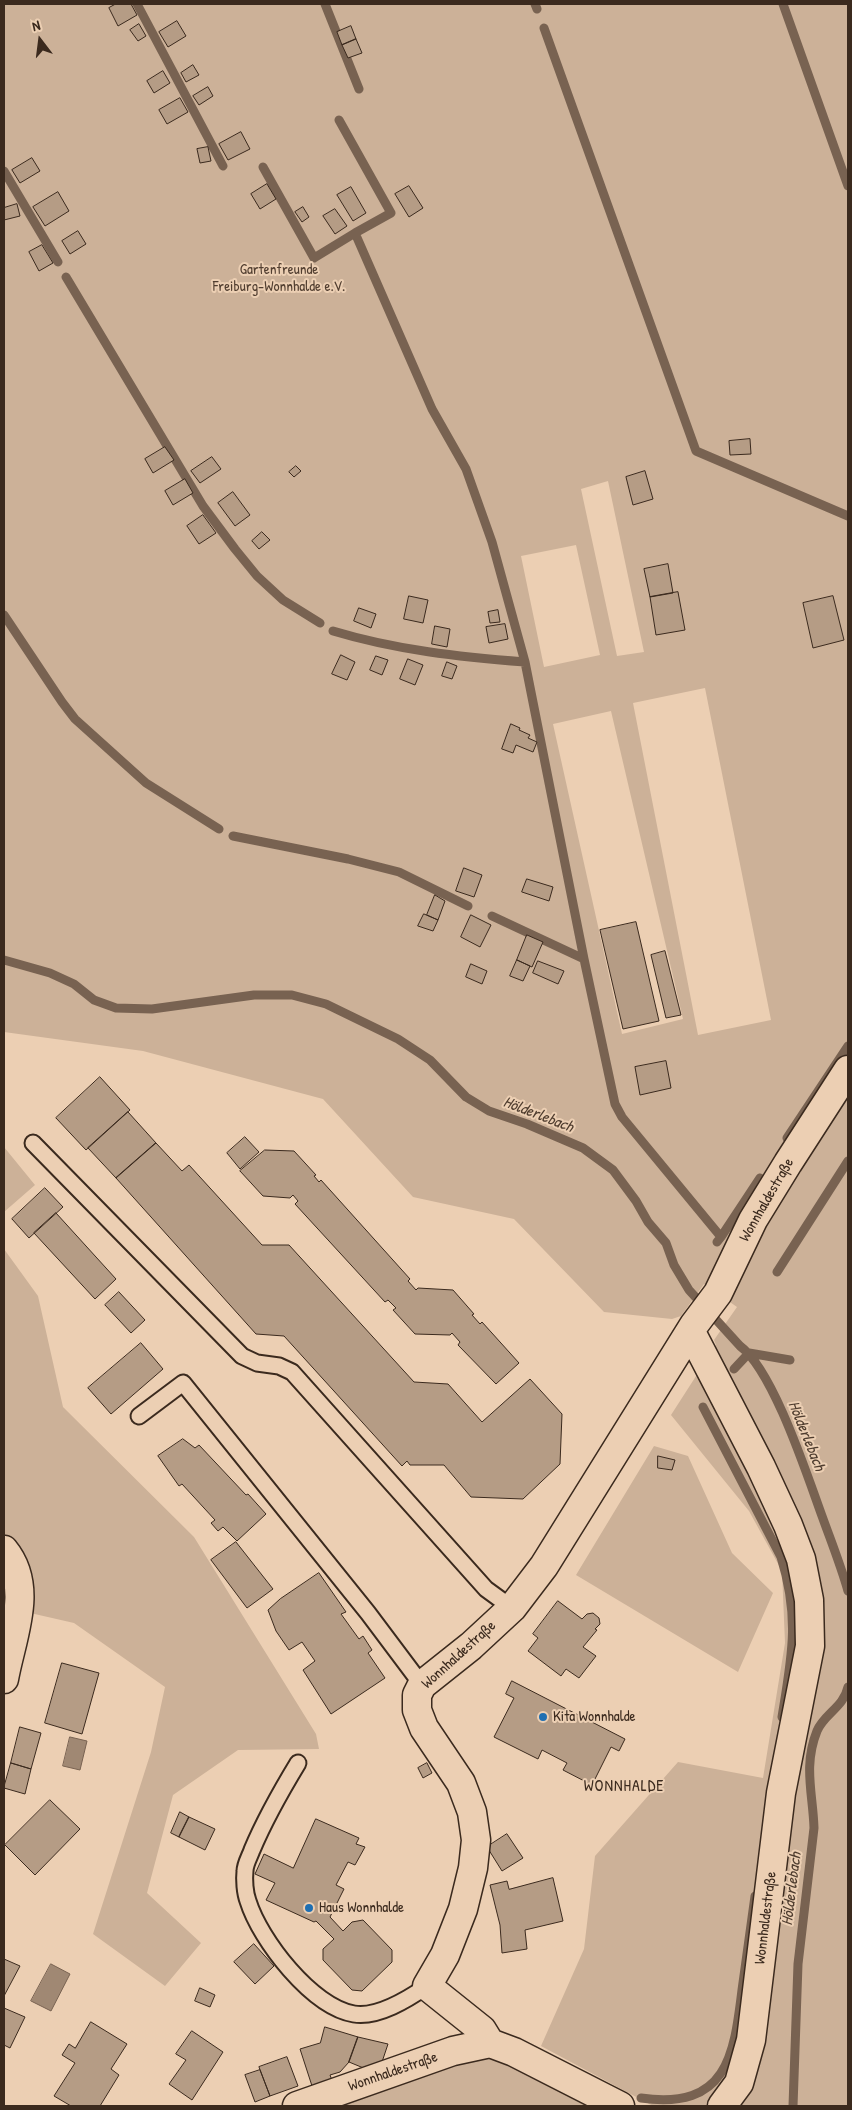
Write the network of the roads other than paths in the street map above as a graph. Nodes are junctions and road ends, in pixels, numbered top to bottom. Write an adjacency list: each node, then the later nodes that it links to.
1 (848, 1070): 3 (street, Wonnhaldestraße)
2 (33, 1143): 6 (lane)
3 (692, 1329): 6 (street, Wonnhaldestraße); 14 (street, Wonnhaldestraße)
4 (139, 1416): 8 (lane)
5 (4, 1550): 7 (street)
6 (512, 1608): 8 (street, Wonnhaldestraße)
7 (4, 1679)
8 (422, 1685): 10 (street, Wonnhaldestraße)
9 (298, 1763): 10 (lane)
10 (427, 1986): 11 (street)
11 (490, 2043): 12 (street, Wonnhaldestraße); 13 (street)
12 (298, 2106)
13 (620, 2106)
14 (722, 2106)

